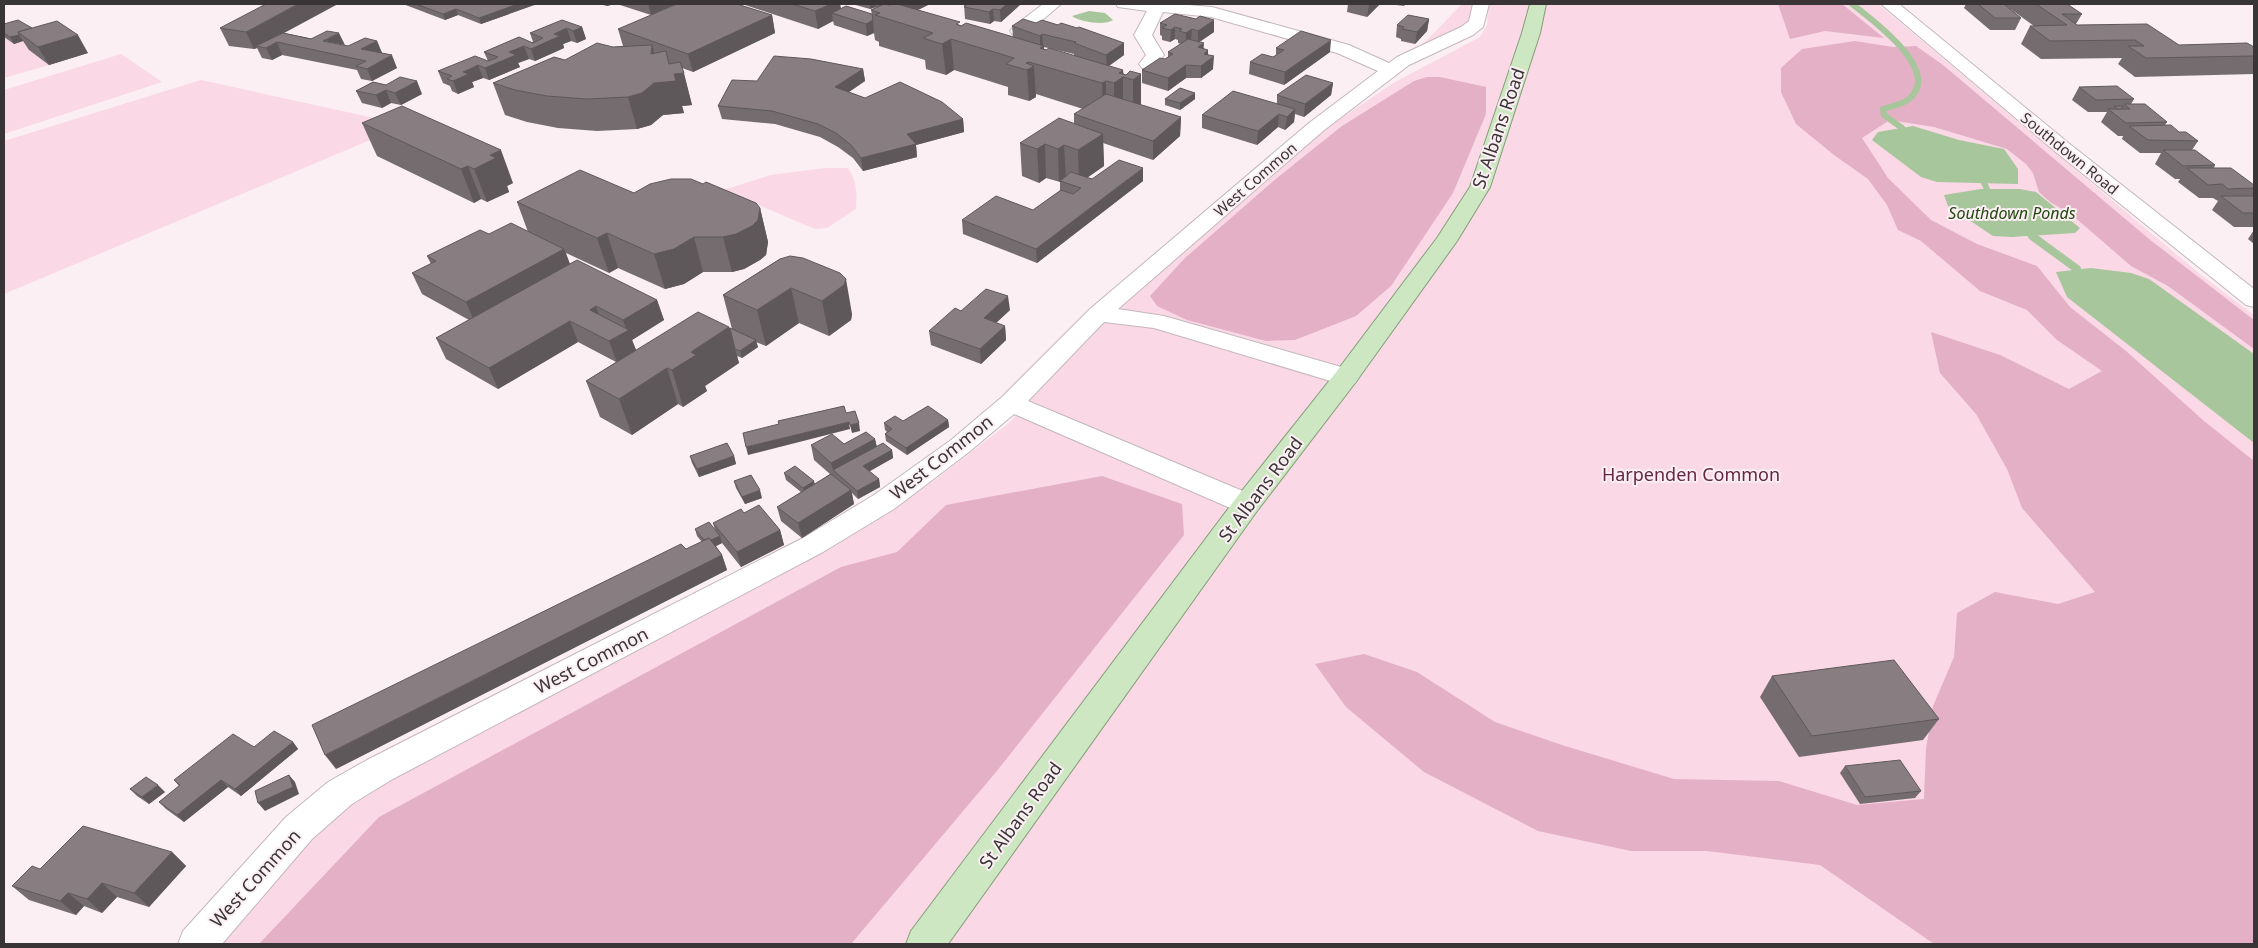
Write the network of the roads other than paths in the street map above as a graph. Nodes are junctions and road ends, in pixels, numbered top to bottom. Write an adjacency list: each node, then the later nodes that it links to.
1 (1053, 4): 7 (street)
2 (1124, 4): 6 (street)
3 (1481, 4): 9 (street, West Common)
4 (1538, 4): 12 (main road, St Albans Road)
5 (1889, 4): 10 (street, Southdown Road)
6 (1158, 8): 8 (street); 9 (street)
7 (1019, 30)
8 (1148, 64)
9 (1390, 70): 11 (street, West Common)
10 (2254, 300)
11 (1098, 314): 12 (street); 13 (street, West Common)
12 (1346, 378): 14 (main road, St Albans Road)
13 (1011, 403): 14 (street, West Common); 15 (street, West Common)
14 (1247, 504): 16 (main road, St Albans Road)
15 (197, 944)
16 (925, 944)

